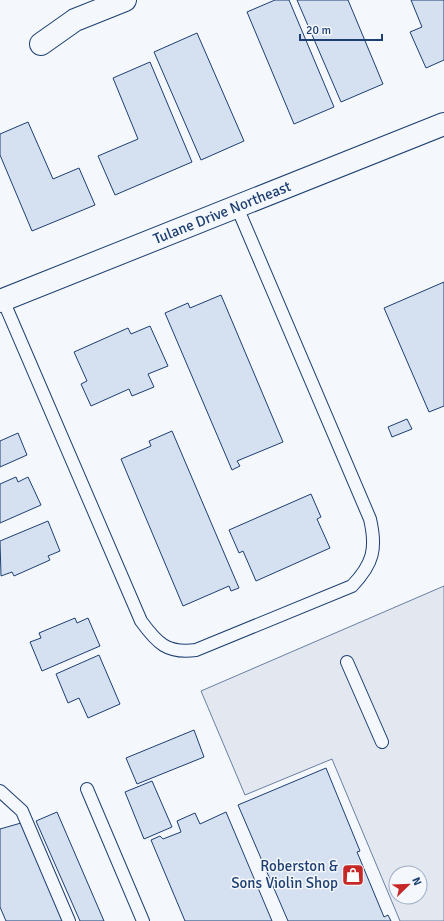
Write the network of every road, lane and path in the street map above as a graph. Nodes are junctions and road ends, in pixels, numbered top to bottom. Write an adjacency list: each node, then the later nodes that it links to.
1 (125, 0): 2 (street)
2 (41, 44)
3 (444, 124): 4 (street, Tulane Drive Northeast)
4 (237, 207): 5 (street, Tulane Drive Northeast); 5 (lane)
5 (1, 300)
6 (347, 662): 7 (lane)
7 (382, 742)
8 (87, 789): 11 (lane)
9 (0, 791): 10 (lane)
10 (69, 921)
11 (143, 921)

